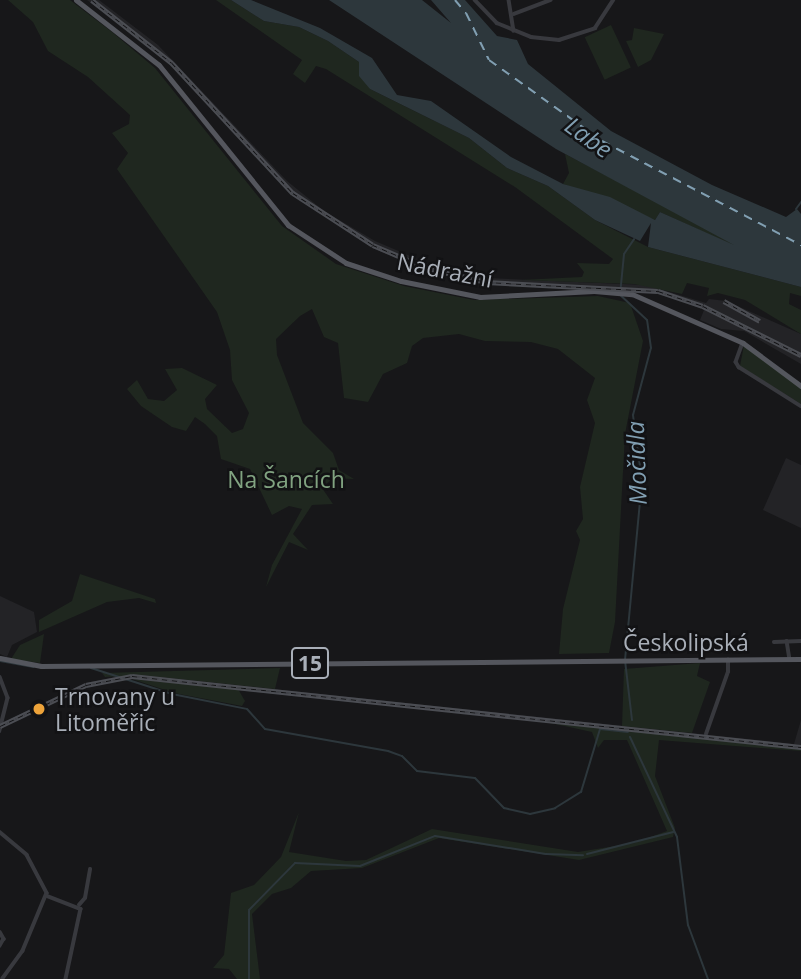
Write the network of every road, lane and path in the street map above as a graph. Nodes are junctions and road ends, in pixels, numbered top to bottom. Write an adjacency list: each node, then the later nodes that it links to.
1 (76, 0): 8 (main road, Nádražní)
2 (475, 0): 7 (street)
3 (509, 0): 6 (street)
4 (550, 0): 6 (street)
5 (613, 0): 7 (street)
6 (514, 14): 7 (street)
7 (514, 31)
8 (743, 343): 9 (main road, Nádražní); 10 (street)
9 (801, 386)
10 (801, 406)
11 (787, 641): 12 (street); 13 (street); 15 (street)
12 (801, 641)
13 (774, 642)
14 (0, 658): 17 (main road, Českolipská / 15)
15 (790, 659): 16 (main road, Českolipská / 15); 17 (main road, Českolipská / 15)
16 (801, 659)
17 (728, 660): 21 (street)
18 (0, 677): 19 (street)
19 (3, 714): 20 (street)
20 (0, 731)
21 (706, 734)
22 (0, 832): 24 (street)
23 (90, 869): 25 (street)
24 (47, 896): 25 (street); 28 (street)
25 (79, 905): 29 (street)
26 (0, 932): 27 (street)
27 (0, 946)
28 (4, 978)
29 (66, 979)

